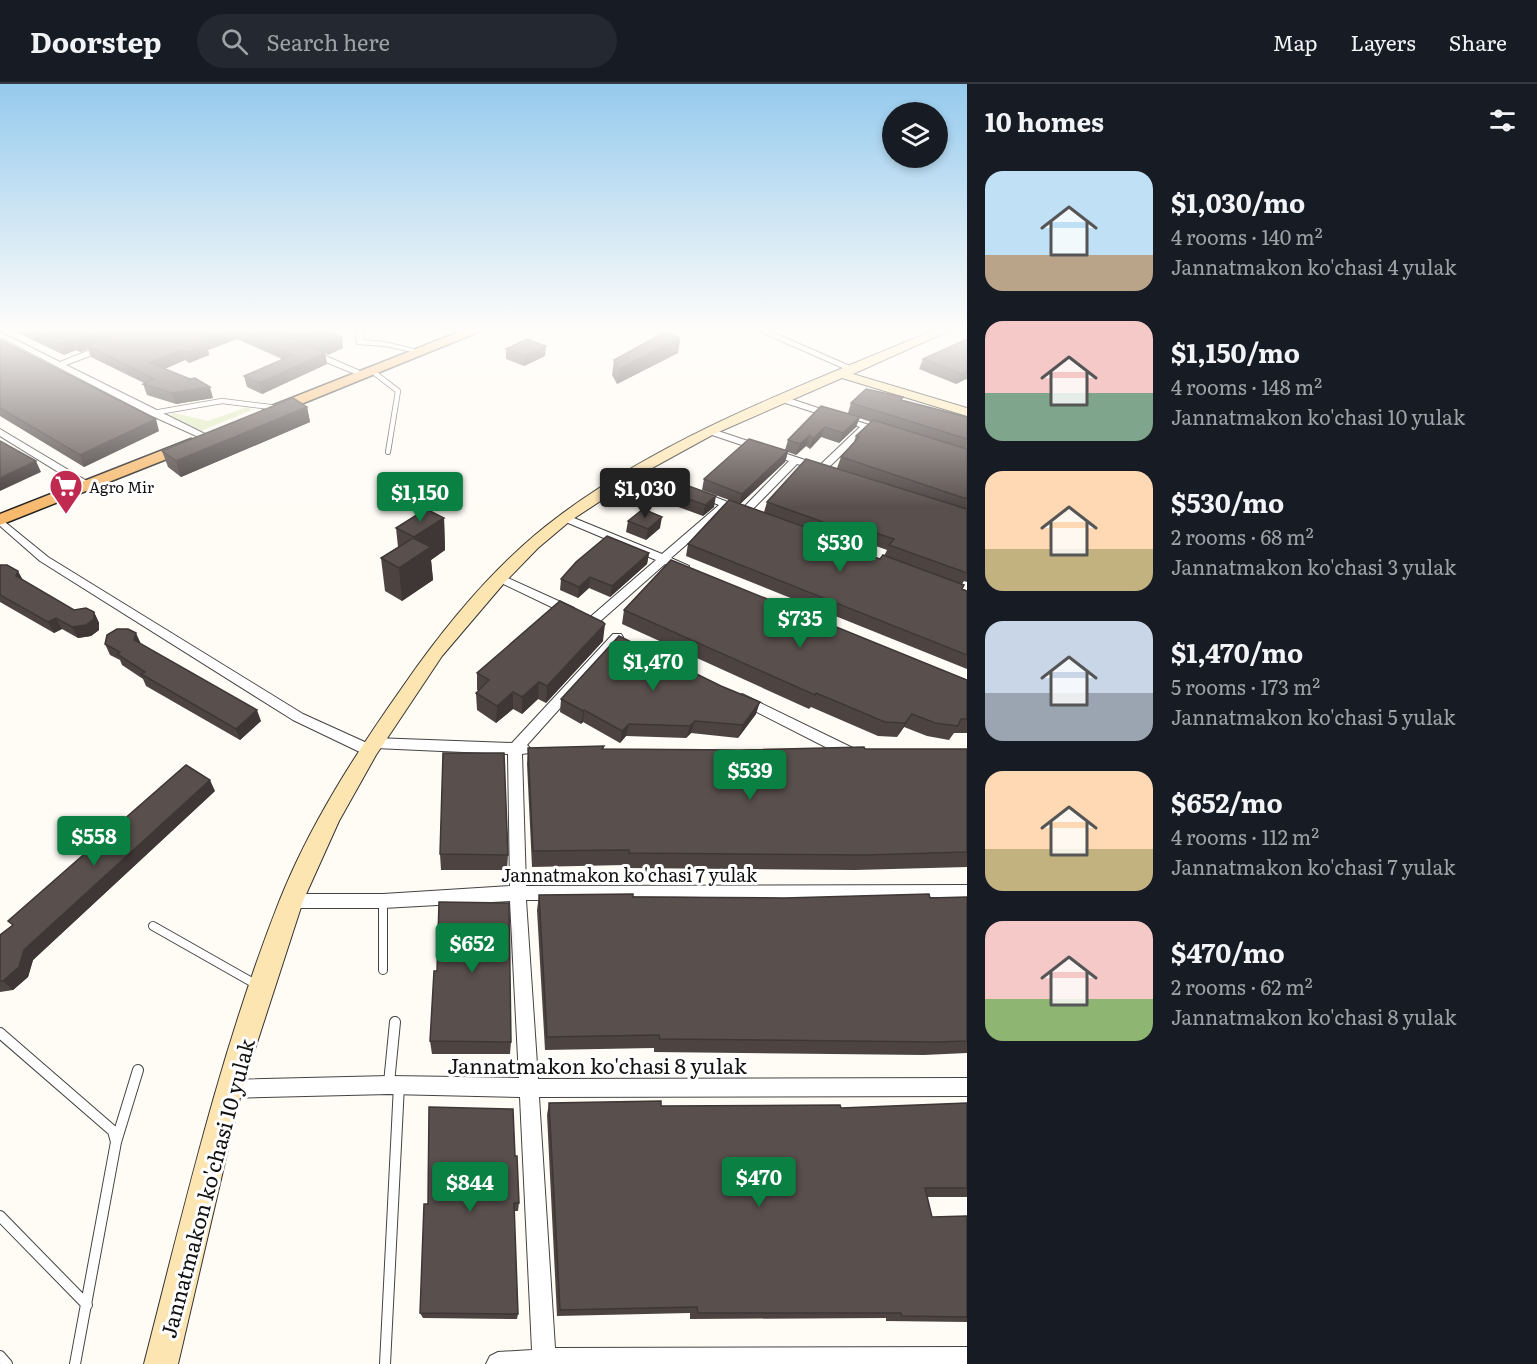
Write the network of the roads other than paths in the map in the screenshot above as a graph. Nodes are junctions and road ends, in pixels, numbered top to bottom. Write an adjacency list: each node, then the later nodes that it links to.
1 (104, 388): 9 (street)
2 (329, 388): 7 (main road)
3 (394, 388): 17 (lane)
4 (811, 388): 6 (street, Jannatmakon ko'chasi 10 yulak)
5 (894, 388): 8 (street)
6 (782, 399): 11 (street); 13 (street, Jannatmakon ko'chasi 10 yulak)
7 (279, 408): 9 (lane); 10 (main road)
8 (967, 412)
9 (153, 413): 16 (street)
10 (246, 421)
11 (866, 426): 15 (street); 19 (street)
12 (225, 430): 16 (main road)
13 (709, 431): 18 (street); 20 (street, Jannatmakon ko'chasi 10 yulak)
14 (0, 432): 22 (street)
15 (888, 433)
16 (206, 437): 22 (main road)
17 (388, 452)
18 (796, 460): 19 (street); 23 (street)
19 (822, 469): 21 (street)
20 (638, 470): 23 (street); 24 (street, Jannatmakon ko'chasi 10 yulak)
21 (833, 473)
22 (88, 486): 25 (main road)
23 (725, 505): 26 (street)
24 (565, 518): 26 (street); 28 (street, Jannatmakon ko'chasi 10 yulak)
25 (0, 521): 31 (street)
26 (664, 559): 27 (street); 29 (street)
27 (697, 573)
28 (498, 578): 29 (street); 31 (street, Jannatmakon ko'chasi 10 yulak)
29 (609, 632): 32 (street)
30 (731, 693): 34 (street)
31 (371, 746): 32 (street); 37 (street, Jannatmakon ko'chasi 10 yulak)
32 (515, 749): 33 (street); 36 (street)
33 (538, 750)
34 (820, 755)
35 (967, 892): 36 (street, Jannatmakon ko'chasi 7 yulak)
36 (518, 893): 38 (street, Jannatmakon ko'chasi 7 yulak); 46 (street)
37 (291, 901): 38 (street, Jannatmakon ko'chasi 7 yulak); 41 (street, Jannatmakon ko'chasi 10 yulak)
38 (383, 901): 40 (lane)
39 (153, 926): 41 (lane)
40 (383, 970)
41 (262, 987): 48 (street, Jannatmakon ko'chasi 10 yulak)
42 (395, 1022): 45 (lane)
43 (0, 1033): 49 (lane)
44 (138, 1070): 49 (lane)
45 (394, 1085): 46 (street, Jannatmakon ko'chasi 8 yulak); 48 (street, Jannatmakon ko'chasi 8 yulak); 58 (lane)
46 (528, 1088): 47 (street, Jannatmakon ko'chasi 8 yulak); 54 (street)
47 (967, 1088)
48 (228, 1089): 57 (street, Jannatmakon ko'chasi 10 yulak)
49 (116, 1142): 51 (lane)
50 (0, 1216): 51 (lane)
51 (87, 1305): 56 (lane)
52 (0, 1356): 55 (lane)
53 (967, 1358): 54 (street)
54 (544, 1360): 59 (street)
55 (7, 1364)
56 (75, 1364)
57 (161, 1364)
58 (385, 1364)
59 (498, 1364)

